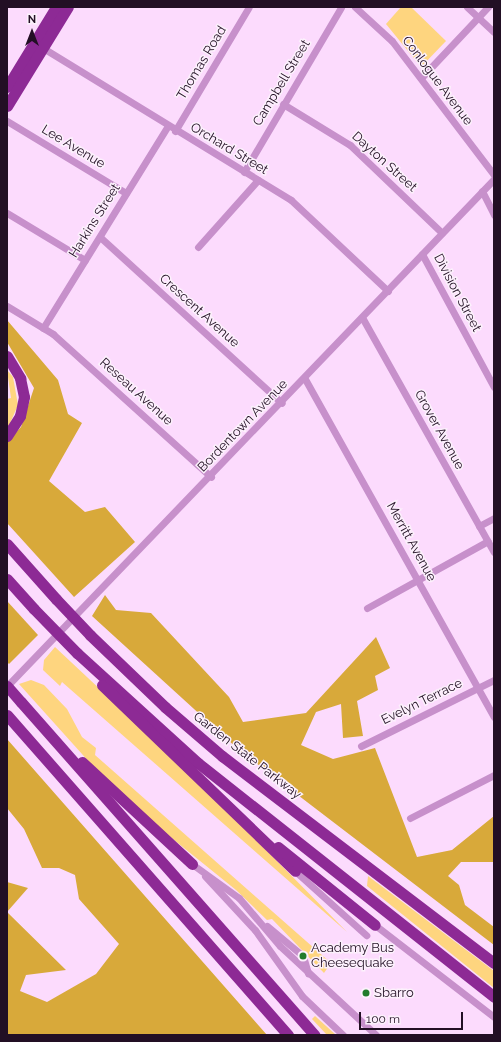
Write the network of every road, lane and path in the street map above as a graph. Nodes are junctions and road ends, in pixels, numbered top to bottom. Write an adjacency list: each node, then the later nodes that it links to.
1 (56, 7): 12 (highway)
2 (68, 7): 10 (highway)
3 (249, 7): 17 (street, Thomas Road)
4 (341, 7): 13 (street, Campbell Street)
5 (355, 7): 11 (street, Conlogue Avenue)
6 (467, 7): 8 (street)
7 (488, 7): 8 (street)
8 (478, 17): 9 (street); 11 (street)
9 (494, 32)
10 (43, 48): 14 (highway); 16 (street, Orchard Street)
11 (421, 78): 19 (street, Conlogue Avenue)
12 (7, 86)
13 (283, 104): 18 (street, Campbell Street); 26 (street, Dayton Street)
14 (7, 106)
15 (7, 120): 23 (street, Lee Avenue)
16 (168, 126): 17 (street, Orchard Street); 23 (street, Harkins Street)
17 (175, 131): 18 (street, Orchard Street)
18 (244, 172): 21 (street, Orchard Street)
19 (494, 176)
20 (494, 179): 22 (street, Bordentown Avenue)
21 (258, 180): 28 (street); 31 (street, Orchard Street)
22 (482, 191): 25 (street); 26 (street, Bordentown Avenue)
23 (126, 193): 27 (street, Harkins Street)
24 (7, 213): 30 (street)
25 (494, 215)
26 (442, 233): 29 (street, Bordentown Avenue)
27 (100, 237): 30 (street, Harkins Street); 38 (street, Crescent Avenue)
28 (198, 247)
29 (422, 254): 31 (street, Bordentown Avenue); 37 (street, Division Street)
30 (85, 260): 34 (street, Harkins Street)
31 (388, 291): 33 (street, Bordentown Avenue)
32 (7, 306): 34 (street, Reseau Avenue)
33 (363, 319): 36 (street, Bordentown Avenue); 42 (street, Grover Avenue)
34 (43, 328): 40 (street, Reseau Avenue)
35 (7, 356): 39 (highway)
36 (305, 380): 38 (street, Bordentown Avenue); 47 (street, Merritt Avenue)
37 (494, 386)
38 (282, 403): 40 (street, Bordentown Avenue)
39 (7, 436)
40 (211, 477): 51 (street, Bordentown Avenue)
41 (494, 518): 42 (street)
42 (479, 526): 43 (street, Grover Avenue)
43 (488, 541): 45 (street, Grover Avenue); 47 (street)
44 (7, 544): 64 (highway, Garden State Parkway, bridge)
45 (494, 552)
46 (7, 579): 49 (highway, bridge)
47 (418, 579): 48 (street); 52 (street, Merritt Avenue)
48 (367, 608)
49 (77, 653): 58 (highway); 65 (highway)
50 (494, 680): 52 (street, Evelyn Terrace)
51 (7, 686): 55 (highway, bridge)
52 (478, 688): 54 (street, Merritt Avenue); 56 (street, Evelyn Terrace)
53 (7, 715): 67 (highway)
54 (494, 717)
55 (53, 738): 60 (highway); 68 (highway)
56 (360, 746)
57 (494, 775): 59 (street)
58 (229, 809): 61 (highway); 62 (highway)
59 (410, 818)
60 (192, 864): 69 (street); 70 (street)
61 (295, 871): 63 (street)
62 (375, 925): 66 (street)
63 (366, 935)
64 (494, 963)
65 (494, 997)
66 (494, 1017)
67 (288, 1035)
68 (315, 1035)
69 (343, 1035)
70 (376, 1035)

